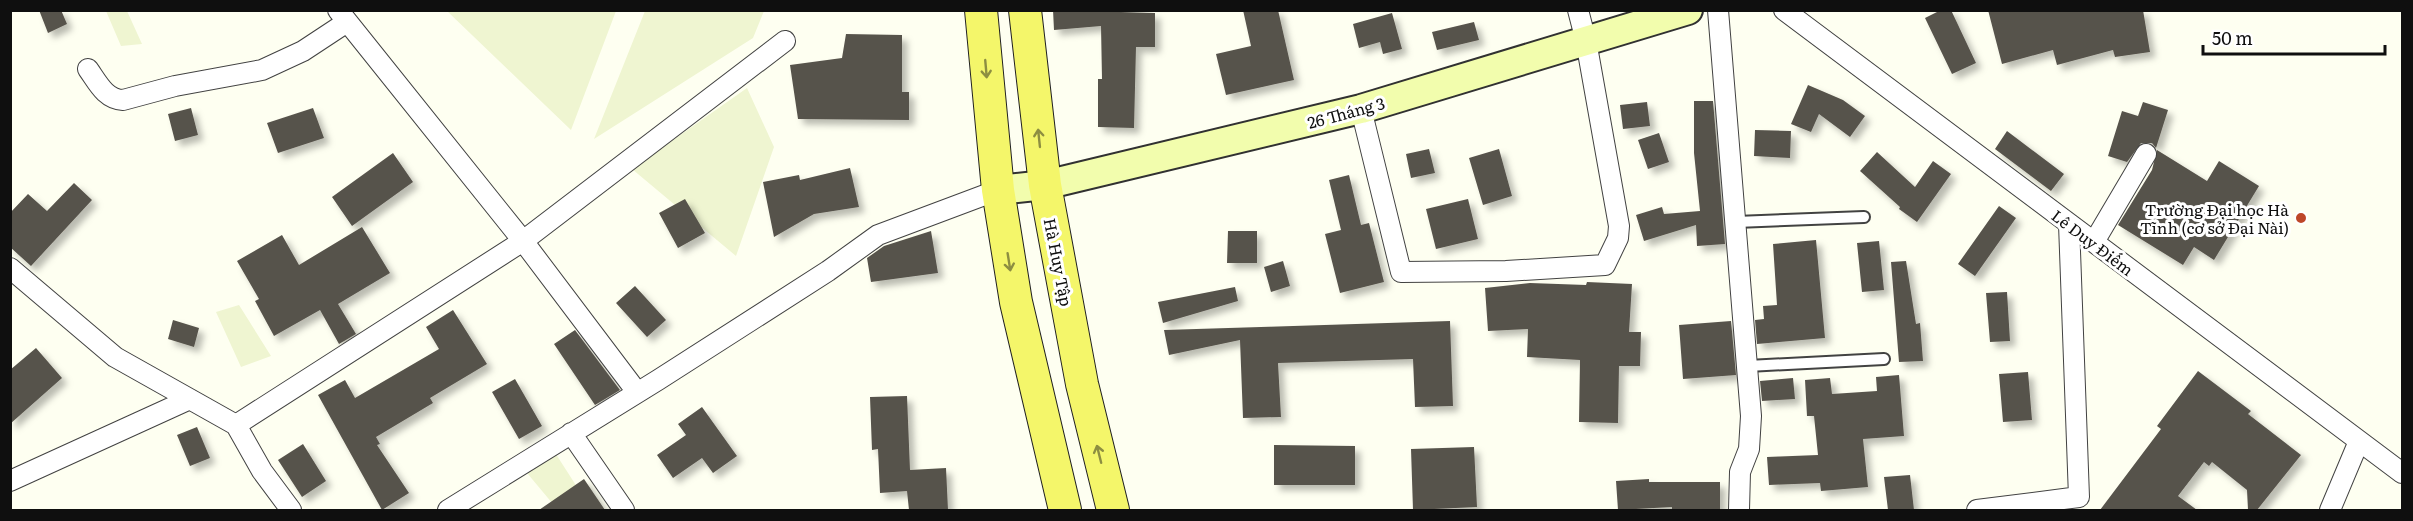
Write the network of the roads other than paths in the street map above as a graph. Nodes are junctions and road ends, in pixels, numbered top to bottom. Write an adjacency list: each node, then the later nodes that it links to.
1 (981, 10): 14 (main road, one-way to 14)
2 (1025, 10): 13 (main road, Hà Huy Tập, one-way to 2)
3 (1578, 10): 9 (street)
4 (1689, 10): 9 (street, 26 Tháng 3)
5 (1718, 10): 16 (street)
6 (1784, 10): 17 (street, Lê Duy Điếm)
7 (342, 16): 10 (street); 18 (street)
8 (785, 40): 18 (street)
9 (1586, 41): 11 (street, 26 Tháng 3); 11 (street)
10 (88, 69)
11 (1361, 109): 13 (street, 26 Tháng 3)
12 (2146, 154): 19 (street)
13 (1045, 185): 14 (street, 26 Tháng 3); 35 (main road, Hà Huy Tập, one-way to 13)
14 (998, 190): 23 (street); 34 (main road, one-way to 34)
15 (1864, 217): 16 (lane)
16 (1736, 222): 22 (street)
17 (2069, 224): 19 (street, Lê Duy Điếm); 30 (street)
18 (523, 241): 23 (street); 25 (street)
19 (2094, 242): 27 (street, Lê Duy Điếm)
20 (10, 268): 24 (street)
21 (1884, 359): 22 (lane)
22 (1748, 366): 36 (street)
23 (637, 392): 26 (street)
24 (190, 399): 25 (street); 29 (street)
25 (236, 425): 31 (street)
26 (571, 433): 32 (street); 33 (street)
27 (2359, 441): 28 (street, Lê Duy Điếm); 38 (street)
28 (2403, 473)
29 (10, 481)
30 (2078, 504): 37 (street)
31 (291, 510)
32 (448, 510)
33 (624, 510)
34 (1065, 510)
35 (1113, 510)
36 (1739, 510)
37 (1977, 510)
38 (2330, 510)

